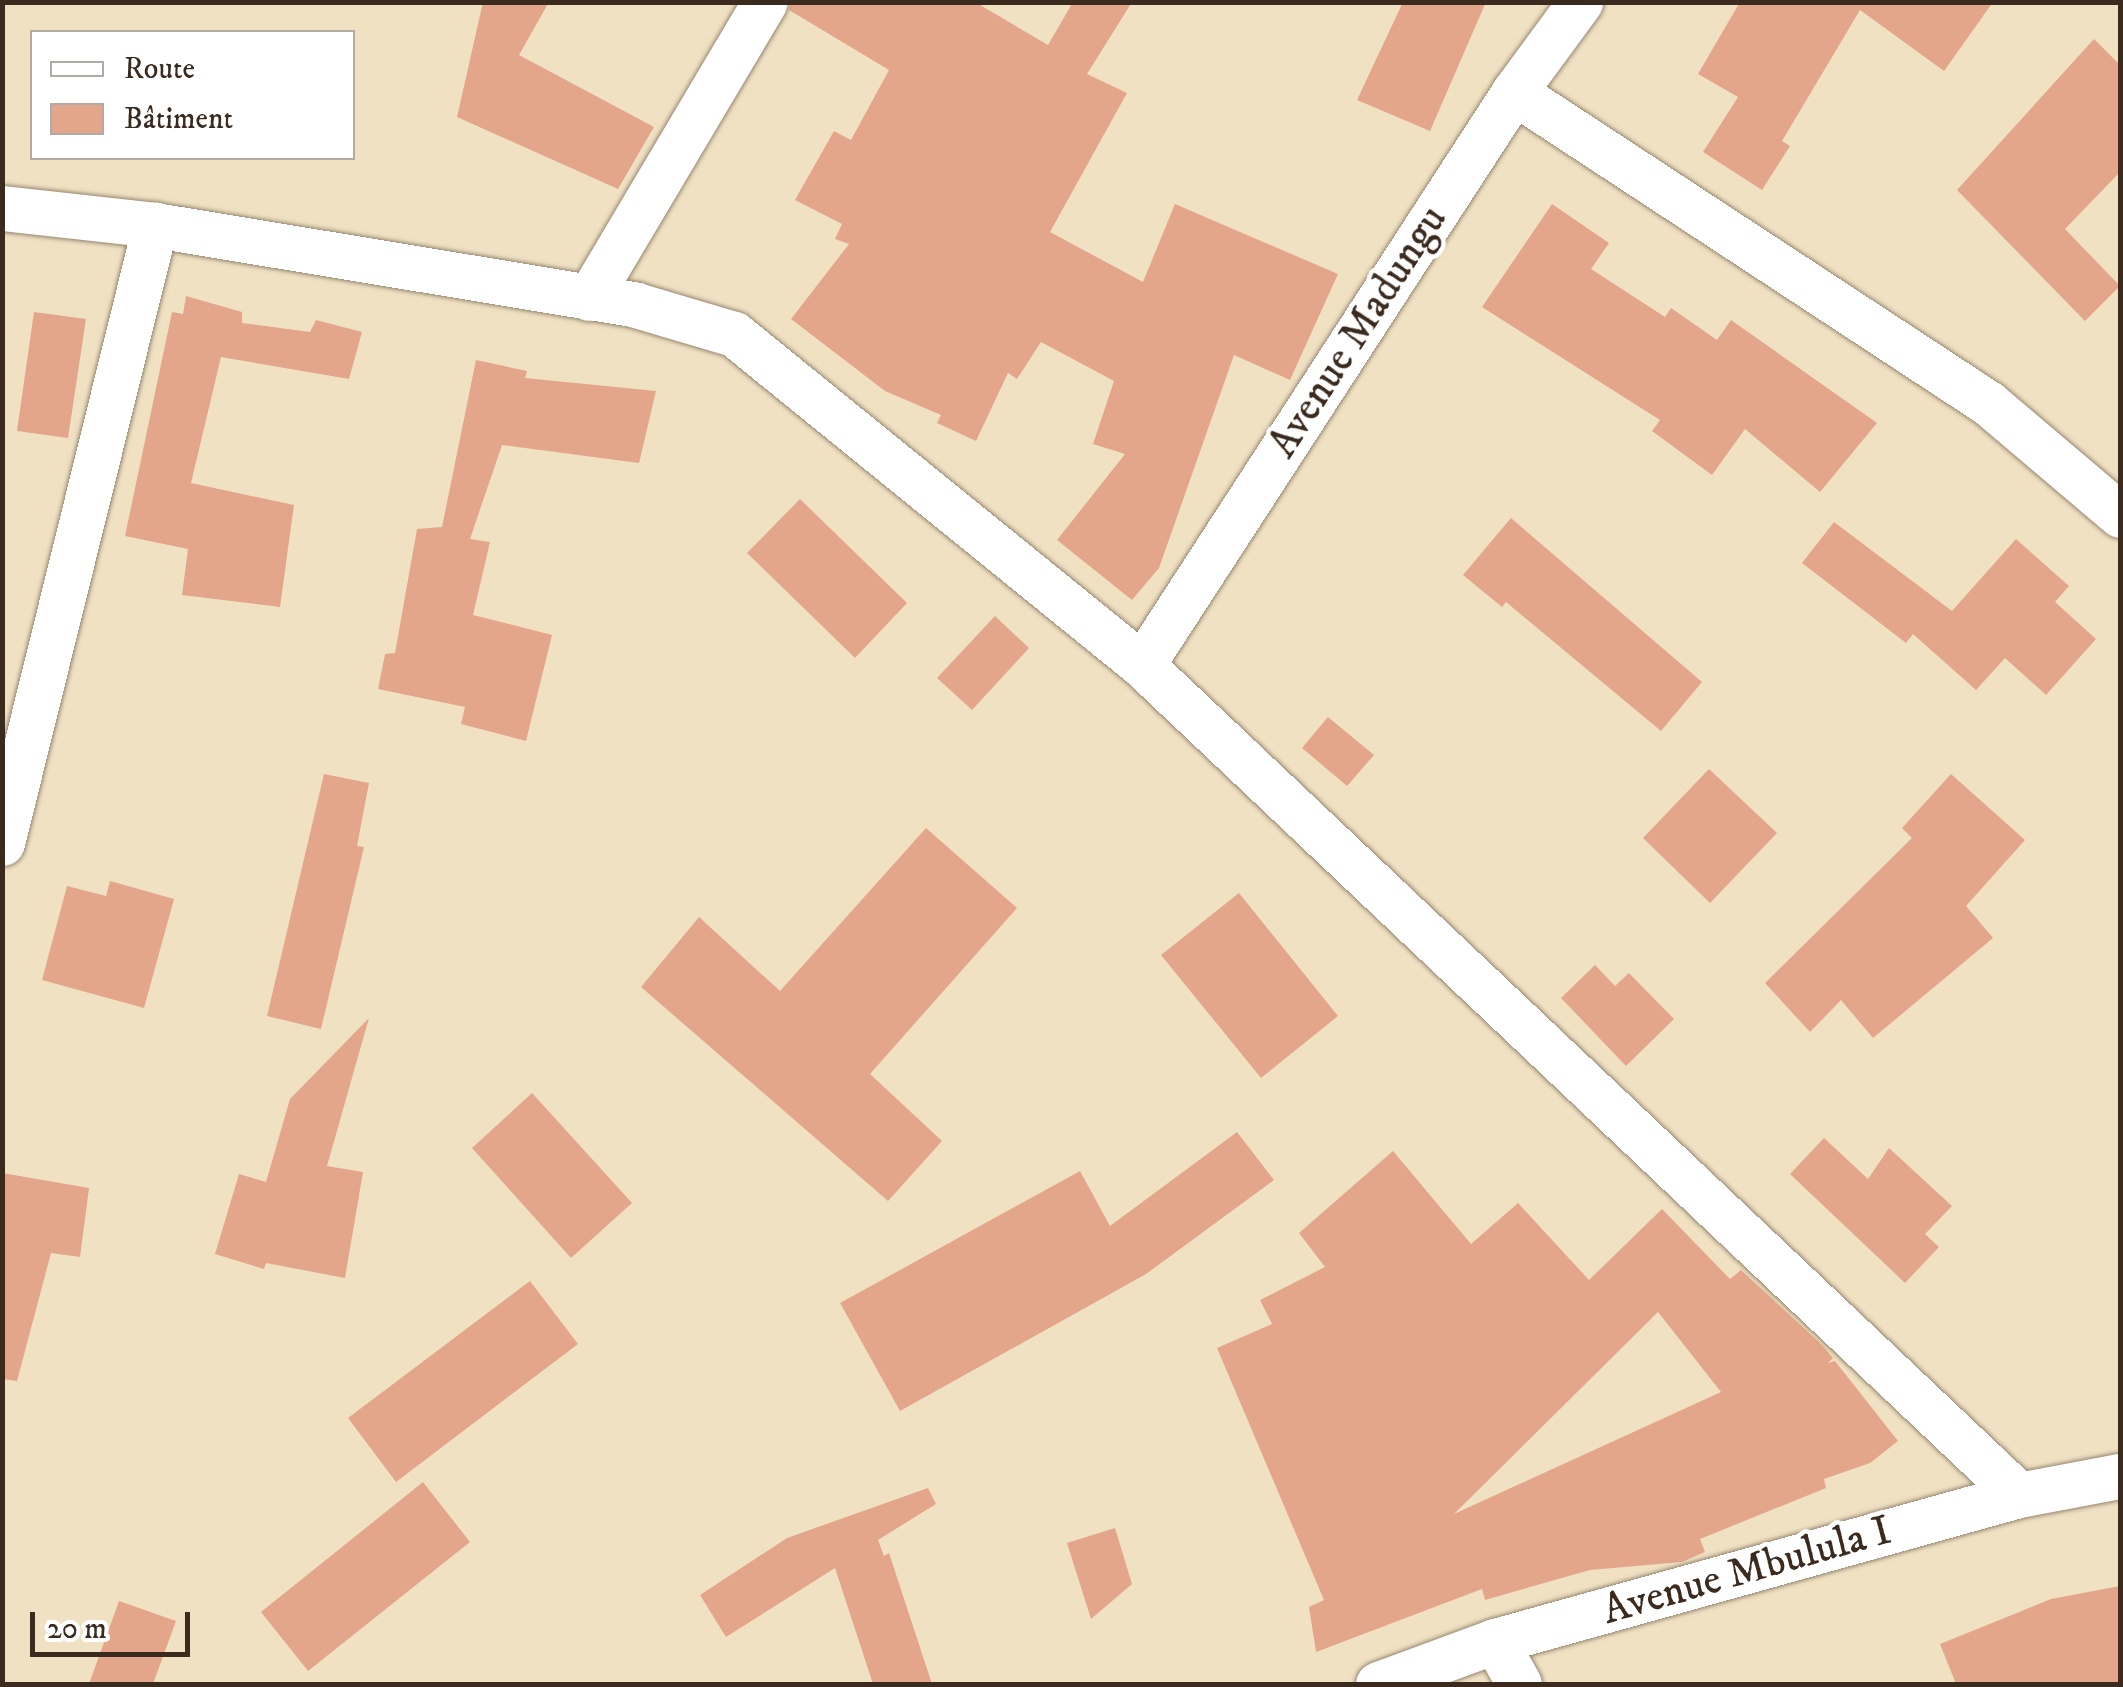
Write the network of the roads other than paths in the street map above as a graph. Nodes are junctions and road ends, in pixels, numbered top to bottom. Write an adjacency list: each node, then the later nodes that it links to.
1 (765, 2): 6 (street)
2 (1580, 2): 3 (street, Avenue Madungu)
3 (1514, 92): 7 (street); 8 (street, Avenue Madungu)
4 (2, 208): 5 (street)
5 (155, 225): 6 (street); 9 (street)
6 (589, 298): 8 (street)
7 (2120, 515)
8 (1142, 664): 11 (street)
9 (2, 843)
10 (2120, 1476): 11 (street, Avenue Mbulula I)
11 (2020, 1495): 12 (street, Avenue Mbulula I)
12 (1495, 1641): 13 (street, Avenue Mbulula I); 14 (street)
13 (1378, 1684)
14 (1519, 1684)

